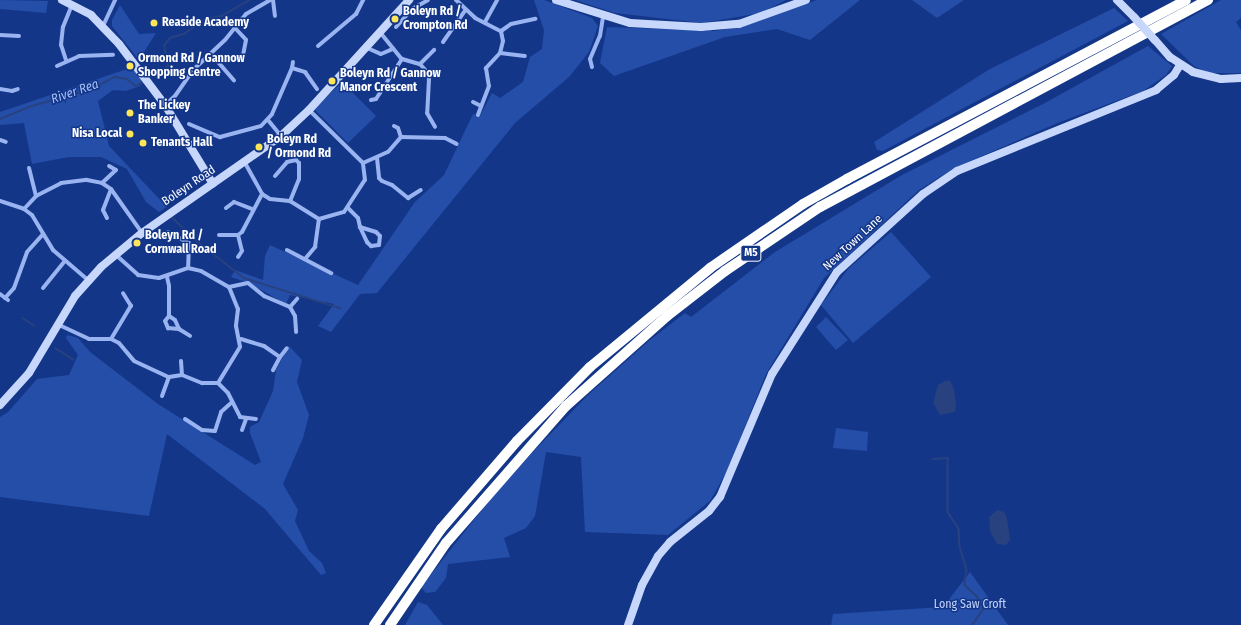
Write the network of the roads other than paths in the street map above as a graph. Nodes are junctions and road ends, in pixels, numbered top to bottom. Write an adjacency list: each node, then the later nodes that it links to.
1 (62, 0): 15 (street)
2 (115, 0): 21 (street)
3 (270, 0): 23 (street)
4 (273, 0): 17 (street)
5 (363, 0): 29 (street)
6 (409, 0): 24 (street, Boleyn Road)
7 (428, 0): 22 (street)
8 (456, 0): 16 (street)
9 (497, 0): 20 (street)
10 (556, 0): 18 (street)
11 (806, 0): 18 (street)
12 (1117, 0): 42 (street, bridge)
13 (1186, 0): 128 (highway, M5)
14 (1208, 0): 129 (highway, M5)
15 (72, 4): 21 (street); 39 (street)
16 (465, 10): 20 (street); 28 (street)
17 (275, 16)
18 (603, 16): 44 (street)
19 (535, 19): 25 (street)
20 (485, 22): 25 (street)
21 (103, 26): 53 (street)
22 (396, 26)
23 (236, 28): 34 (street); 36 (street)
24 (379, 31): 30 (street, Boleyn Road); 31 (street)
25 (501, 32): 33 (street)
26 (0, 35): 27 (street)
27 (19, 36)
28 (443, 42)
29 (318, 46)
30 (365, 47): 31 (street); 55 (street, Boleyn Road)
31 (393, 49): 38 (street)
32 (434, 50): 41 (street)
33 (500, 53): 37 (street); 54 (street)
34 (211, 54): 47 (street); 53 (street)
35 (113, 55): 39 (street)
36 (243, 56)
37 (525, 56)
38 (402, 59): 41 (street); 51 (street)
39 (66, 60): 43 (street)
40 (293, 62): 45 (street)
41 (420, 64): 60 (street)
42 (1180, 65): 46 (street); 130 (street, New Town Lane)
43 (57, 66)
44 (592, 67)
45 (292, 68): 50 (street); 57 (street)
46 (1241, 78)
47 (234, 80)
48 (0, 89): 49 (street)
49 (18, 89)
50 (317, 89)
51 (371, 100)
52 (472, 102): 54 (street)
53 (165, 105): 73 (street)
54 (481, 106): 56 (street)
55 (309, 110): 61 (street, Boleyn Road); 68 (street)
56 (478, 115)
57 (268, 120): 58 (street); 61 (street)
58 (189, 124)
59 (394, 126): 62 (street)
60 (435, 127)
61 (281, 136): 67 (street, Boleyn Road)
62 (401, 137): 65 (street); 66 (street)
63 (0, 140): 64 (street)
64 (6, 142)
65 (457, 144)
66 (377, 158): 68 (street); 75 (street)
67 (244, 163): 73 (street, Boleyn Road); 76 (street)
68 (363, 163): 81 (street)
69 (109, 166): 72 (street)
70 (29, 168): 77 (street)
71 (275, 176): 78 (street)
72 (102, 183): 74 (street); 77 (street)
73 (213, 184): 88 (street, Boleyn Road)
74 (112, 189): 84 (street); 88 (street)
75 (421, 190)
76 (262, 194): 78 (street); 83 (street)
77 (36, 196): 82 (street)
78 (290, 201): 85 (street)
79 (0, 202): 82 (street)
80 (226, 208): 83 (street)
81 (348, 208): 85 (street); 86 (street)
82 (24, 209): 89 (street)
83 (252, 210): 91 (street)
84 (107, 218)
85 (319, 218): 95 (street)
86 (360, 227): 86 (street)
87 (168, 232): 97 (street)
88 (142, 233): 93 (street, Boleyn Road)
89 (43, 234): 96 (street); 104 (street)
90 (219, 235): 91 (street)
91 (238, 235): 94 (street)
92 (287, 250): 95 (street)
93 (115, 254): 99 (street); 100 (street, Boleyn Road)
94 (238, 257)
95 (305, 259): 98 (street)
96 (65, 261): 100 (street); 102 (street)
97 (188, 268): 99 (street); 101 (street)
98 (331, 273)
99 (167, 277): 107 (street)
100 (88, 280): 108 (street, Boleyn Road)
101 (229, 287): 106 (street); 113 (street)
102 (43, 288)
103 (123, 293): 112 (street)
104 (0, 294)
105 (296, 299): 106 (street)
106 (290, 307): 110 (street)
107 (168, 316): 109 (street); 109 (street)
108 (57, 324): 112 (street); 123 (street, Boleyn Road)
109 (179, 329): 111 (street)
110 (296, 332)
111 (190, 336)
112 (111, 339): 119 (street)
113 (240, 339): 115 (street); 120 (street)
114 (287, 348): 115 (street)
115 (280, 357): 117 (street)
116 (181, 361): 118 (street)
117 (273, 370)
118 (182, 375): 119 (street); 120 (street)
119 (169, 377): 121 (street)
120 (218, 384): 122 (street)
121 (162, 396)
122 (232, 402): 124 (street); 125 (street)
123 (0, 405)
124 (184, 419)
125 (246, 419): 126 (street); 127 (street)
126 (256, 419)
127 (242, 430)
128 (374, 625)
129 (390, 625)
130 (628, 625)

